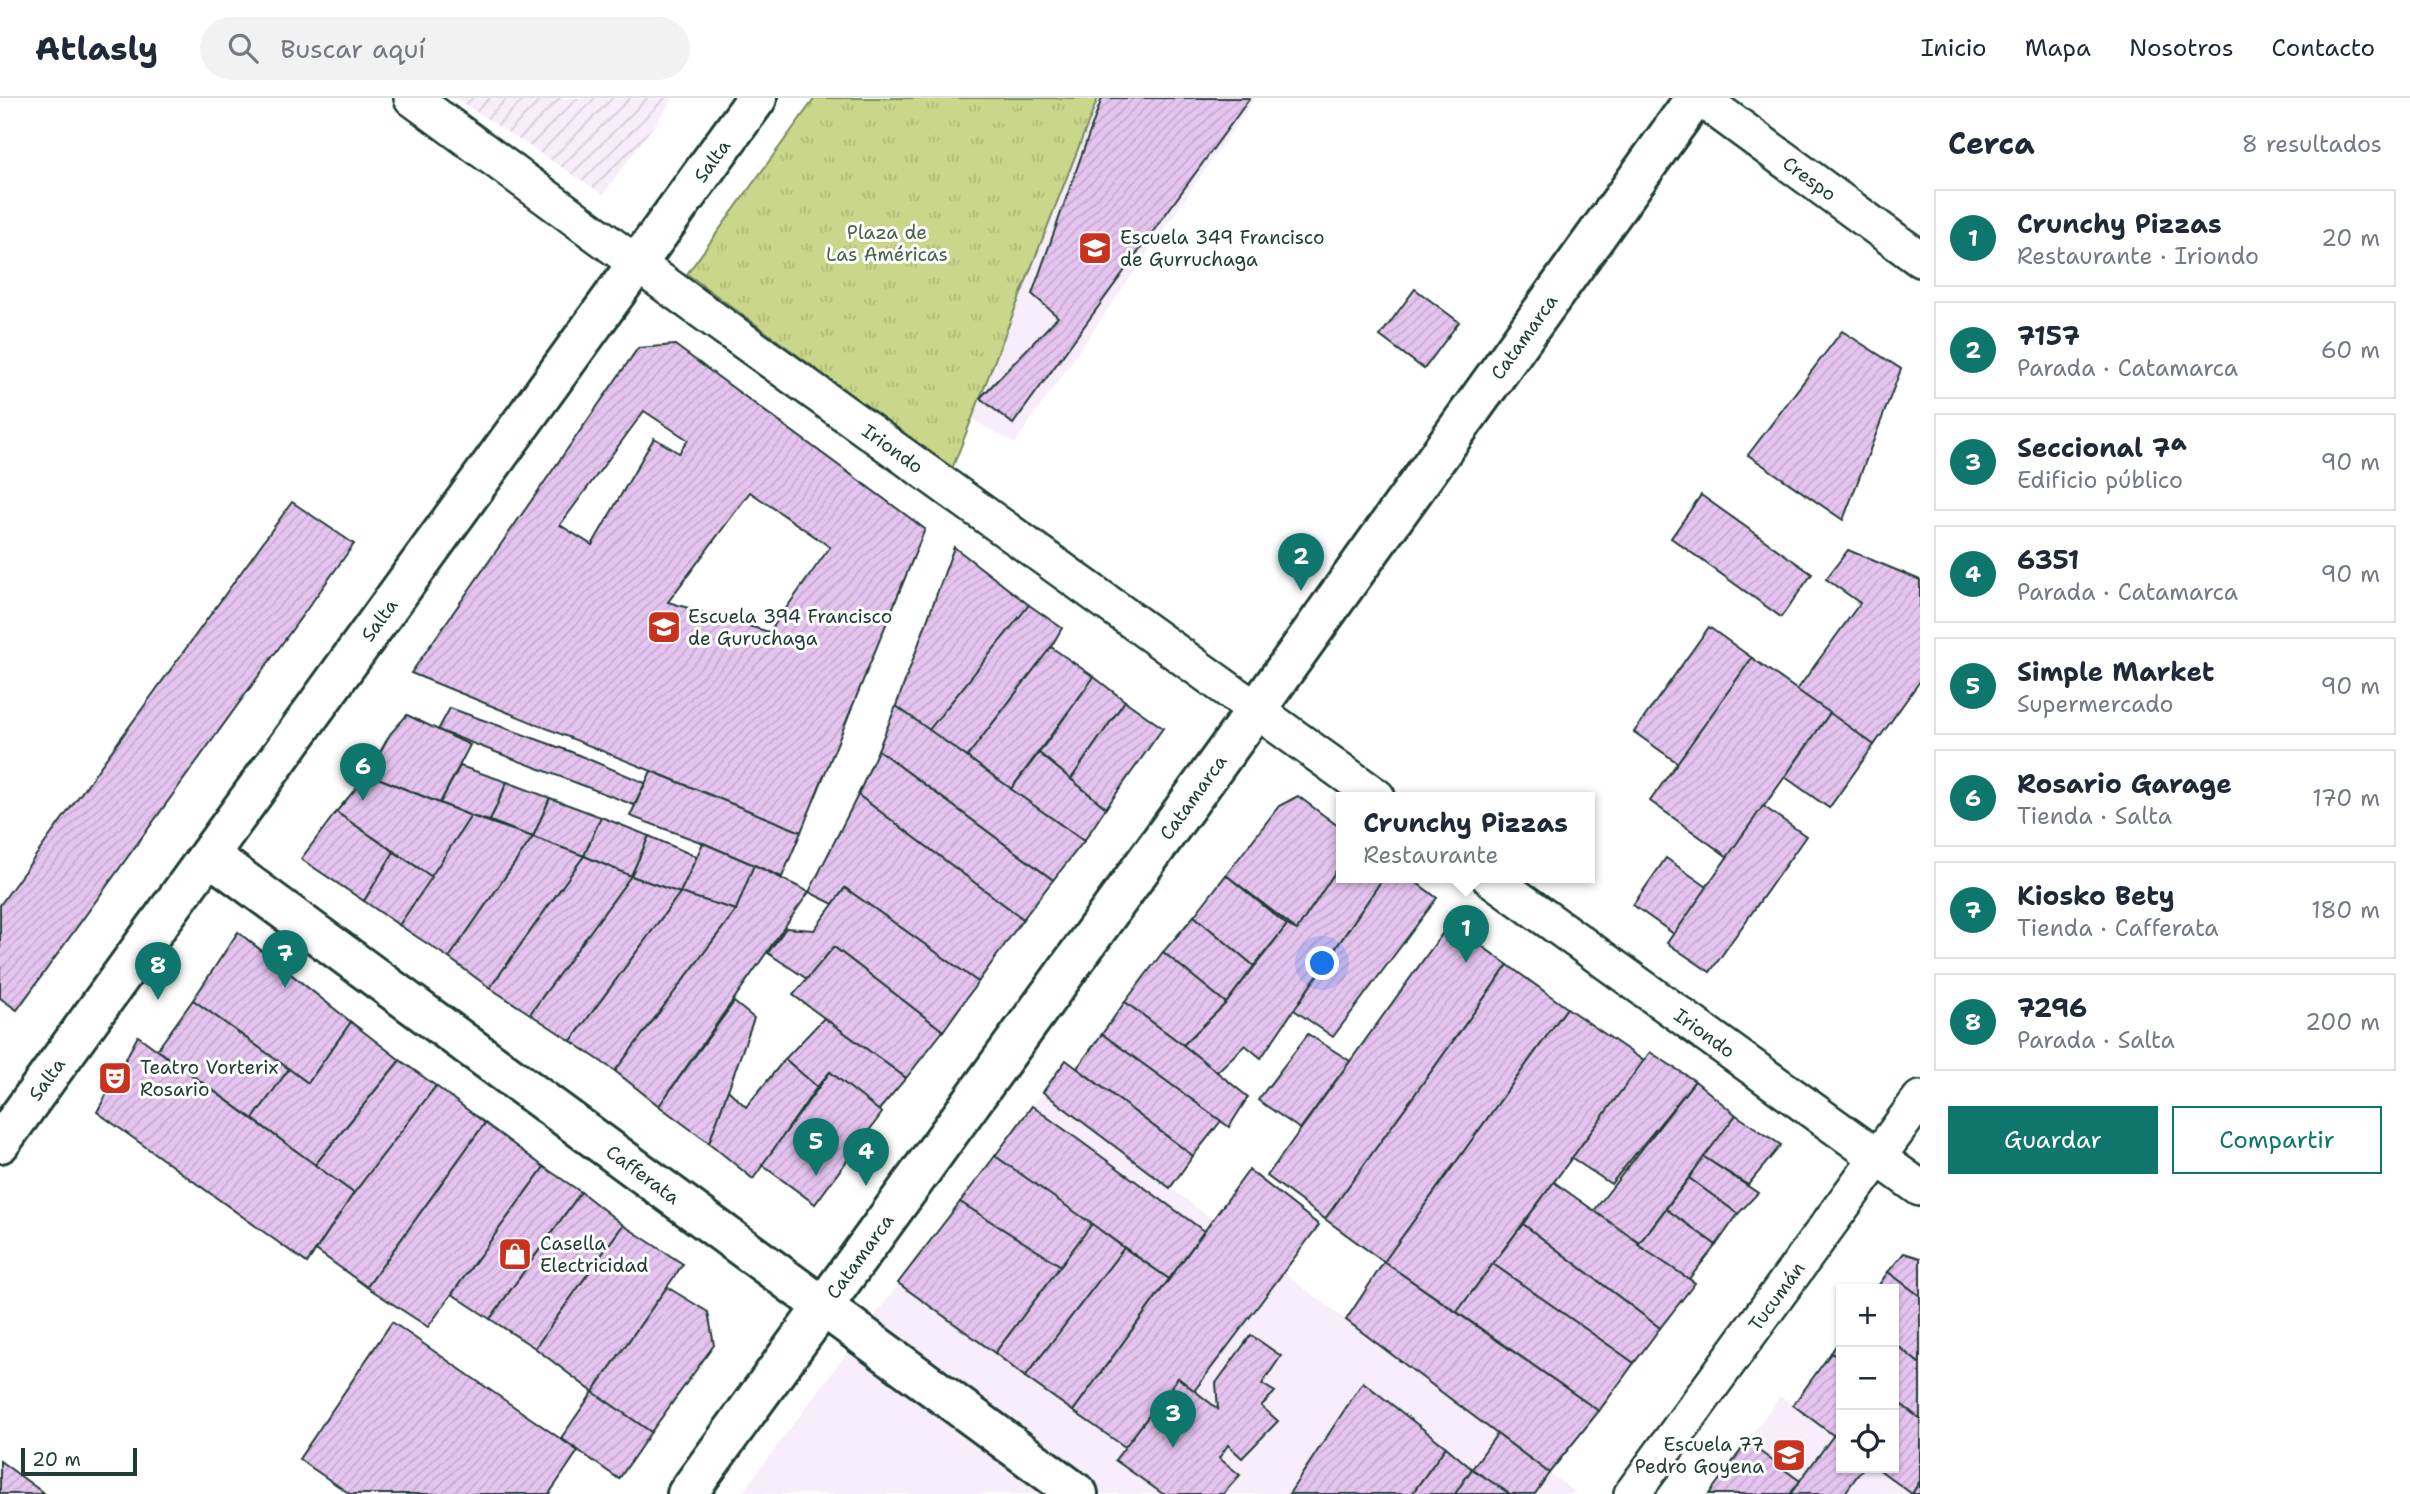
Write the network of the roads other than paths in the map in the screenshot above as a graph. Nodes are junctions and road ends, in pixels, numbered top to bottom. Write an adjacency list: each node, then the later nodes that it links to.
1 (412, 98): 5 (street, Iriondo)
2 (757, 98): 5 (main road, Salta)
3 (1698, 98): 4 (street, Crespo); 6 (main road, Catamarca)
4 (1920, 259)
5 (637, 264): 6 (street, Iriondo); 8 (main road, Salta)
6 (1256, 710): 7 (street, Iriondo); 14 (main road, Catamarca)
7 (1370, 792)
8 (209, 855): 11 (main road, Salta); 14 (main road, Cafferata)
9 (1497, 883): 12 (street, Iriondo)
10 (1920, 1099): 12 (street, Tucumán)
11 (0, 1143)
12 (1878, 1157): 13 (street, Iriondo); 17 (street, Tucumán)
13 (1920, 1188)
14 (823, 1306): 15 (main road, Catamarca); 16 (main road, Cafferata)
15 (687, 1494)
16 (1079, 1494)
17 (1632, 1494)

